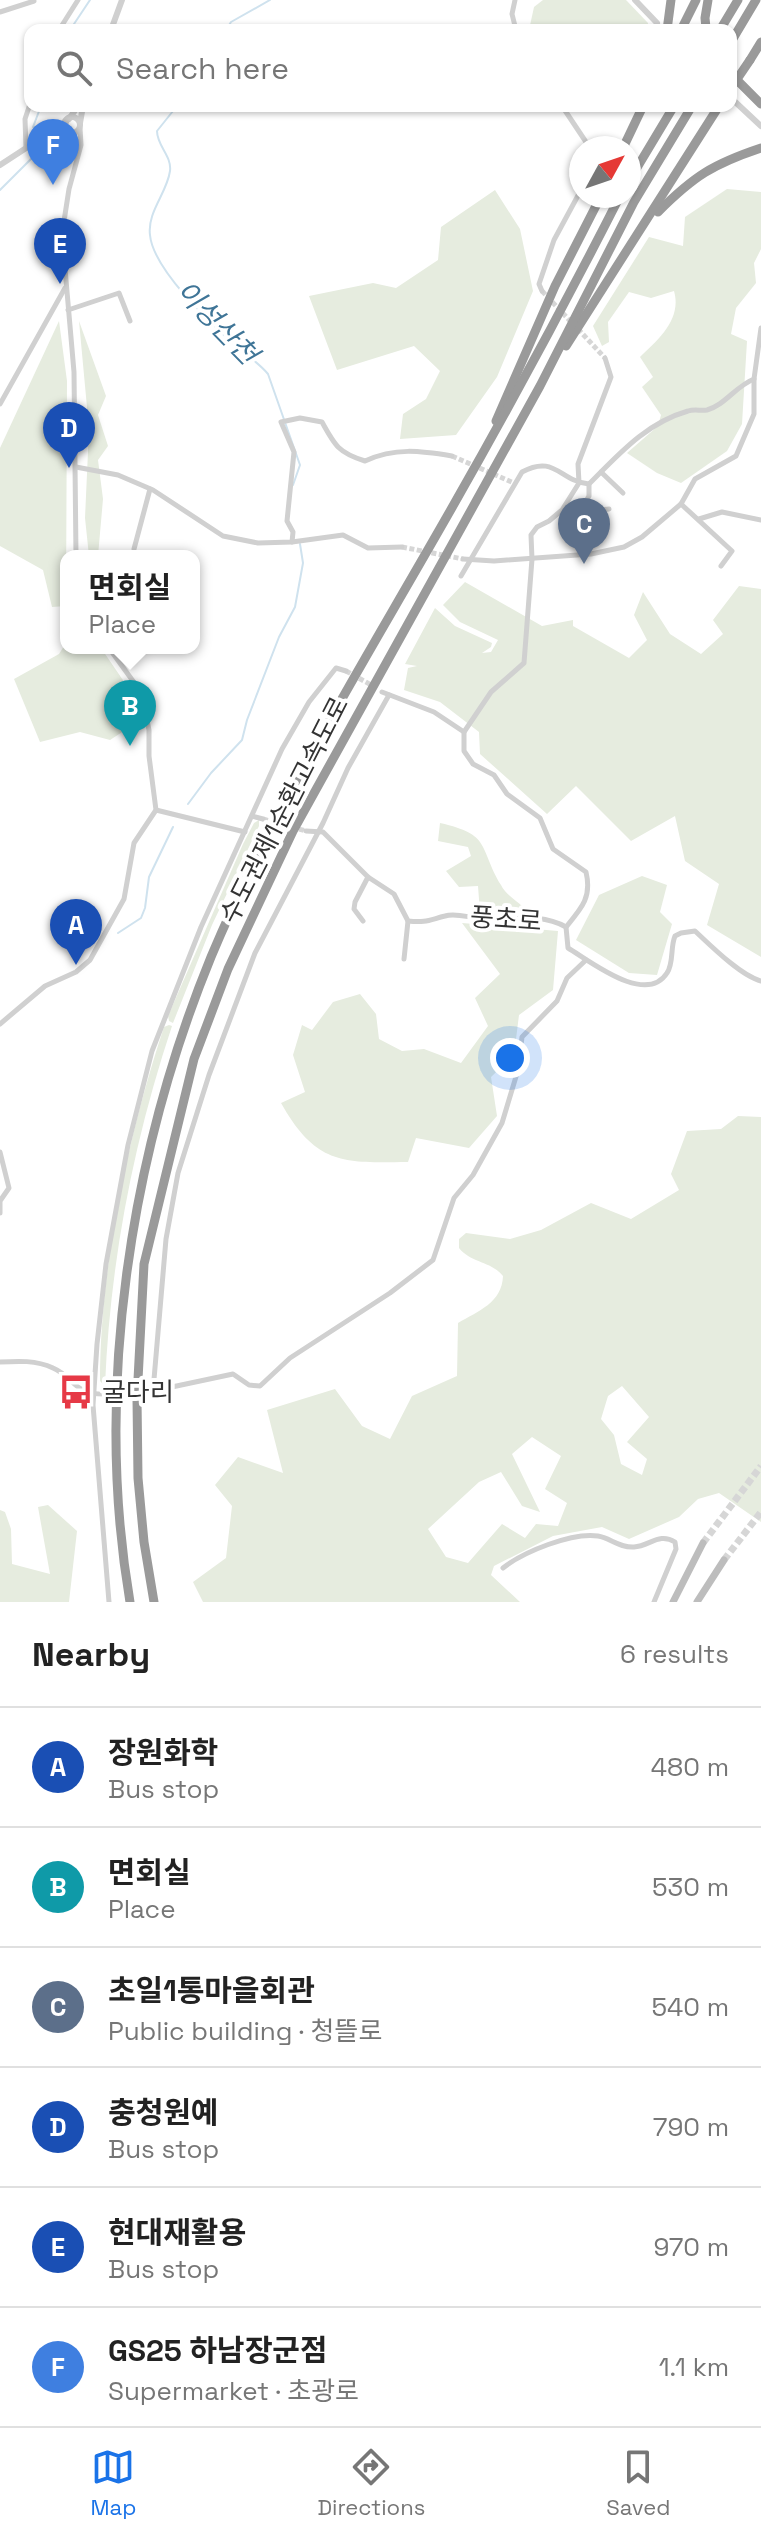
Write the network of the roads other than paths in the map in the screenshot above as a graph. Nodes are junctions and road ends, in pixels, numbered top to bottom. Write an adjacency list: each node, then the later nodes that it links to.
1 (78, 0): 13 (street)
2 (122, 0): 14 (street)
3 (515, 0): 15 (street)
4 (635, 0): 12 (street)
5 (671, 0): 16 (highway)
6 (696, 0): 17 (highway)
7 (708, 0): 18 (highway)
8 (738, 0): 19 (highway)
9 (756, 0): 20 (highway)
10 (34, 1): 11 (street)
11 (0, 12)
12 (657, 23)
13 (63, 24)
14 (113, 24)
15 (514, 24)
16 (668, 24)
17 (684, 24)
18 (706, 24)
19 (724, 24)
20 (737, 32)
21 (761, 42): 22 (highway, bridge)
22 (737, 79)
23 (737, 80): 25 (highway)
24 (737, 104): 36 (street)
25 (761, 104)
26 (27, 112): 41 (street)
27 (74, 112): 34 (street)
28 (80, 112): 35 (street)
29 (566, 112): 39 (street)
30 (640, 112): 40 (highway)
31 (670, 112): 44 (highway)
32 (688, 112): 57 (highway, 수도권제1순환고속도로)
33 (715, 112): 49 (highway)
34 (67, 120): 35 (street); 37 (street); 38 (street)
35 (80, 125): 37 (street); 43 (street)
36 (761, 126)
37 (70, 133): 38 (street); 43 (street)
38 (47, 134): 41 (street)
39 (582, 136)
40 (629, 136)
41 (26, 148): 45 (street)
42 (761, 148): 49 (highway)
43 (79, 152): 50 (street)
44 (641, 161)
45 (0, 165)
46 (572, 208): 51 (street)
47 (595, 208): 59 (highway)
48 (614, 208): 59 (highway, 수도권제1순환고속도로)
49 (647, 222): 57 (highway)
50 (65, 288): 52 (street); 58 (street)
51 (542, 291)
52 (68, 310): 53 (street); 61 (street)
53 (130, 321)
54 (761, 328): 56 (street)
55 (605, 358): 63 (street)
56 (754, 379): 62 (street); 67 (street)
57 (540, 386): 109 (highway, 수도권제1순환고속도로)
58 (0, 404)
59 (483, 454): 108 (highway, 수도권제1순환고속도로)
60 (452, 456): 71 (street)
61 (76, 467): 65 (street); 74 (street)
62 (601, 472): 64 (street); 66 (street)
63 (579, 483): 64 (street); 76 (street); 77 (street)
64 (589, 484): 68 (street)
65 (150, 489): 71 (street); 73 (street)
66 (623, 493)
67 (681, 504): 69 (street); 77 (street)
68 (609, 509)
69 (698, 519): 70 (street); 78 (street)
70 (761, 520)
71 (292, 542): 72 (street)
72 (402, 547)
73 (134, 549)
74 (76, 550)
75 (463, 559): 76 (street)
76 (472, 559): 77 (street); 79 (street)
77 (532, 559): 82 (street)
78 (721, 566)
79 (461, 576)
80 (113, 654): 83 (street)
81 (346, 671): 84 (street)
82 (464, 732): 88 (street); 92 (street)
83 (156, 810): 87 (street); 97 (street)
84 (252, 816): 85 (street); 87 (street)
85 (263, 819)
86 (306, 831): 88 (street)
87 (245, 832): 102 (street)
88 (318, 832): 89 (street); 94 (street)
89 (368, 877): 90 (street); 91 (street)
90 (363, 921)
91 (408, 921): 92 (street, 풍초로); 93 (street)
92 (566, 927): 94 (street, 풍초로)
93 (404, 959)
94 (586, 960): 95 (street, 풍초로)
95 (761, 981)
96 (0, 1013): 97 (street)
97 (10, 1015): 98 (street)
98 (0, 1024)
99 (0, 1152): 100 (street)
100 (0, 1213)
101 (0, 1362): 102 (street)
102 (94, 1394): 103 (street); 107 (street)
103 (104, 1394)
104 (703, 1543): 111 (main road)
105 (724, 1560): 112 (main road)
106 (503, 1568): 110 (street)
107 (109, 1602)
108 (130, 1602)
109 (154, 1602)
110 (654, 1602)
111 (673, 1602)
112 (697, 1602)

